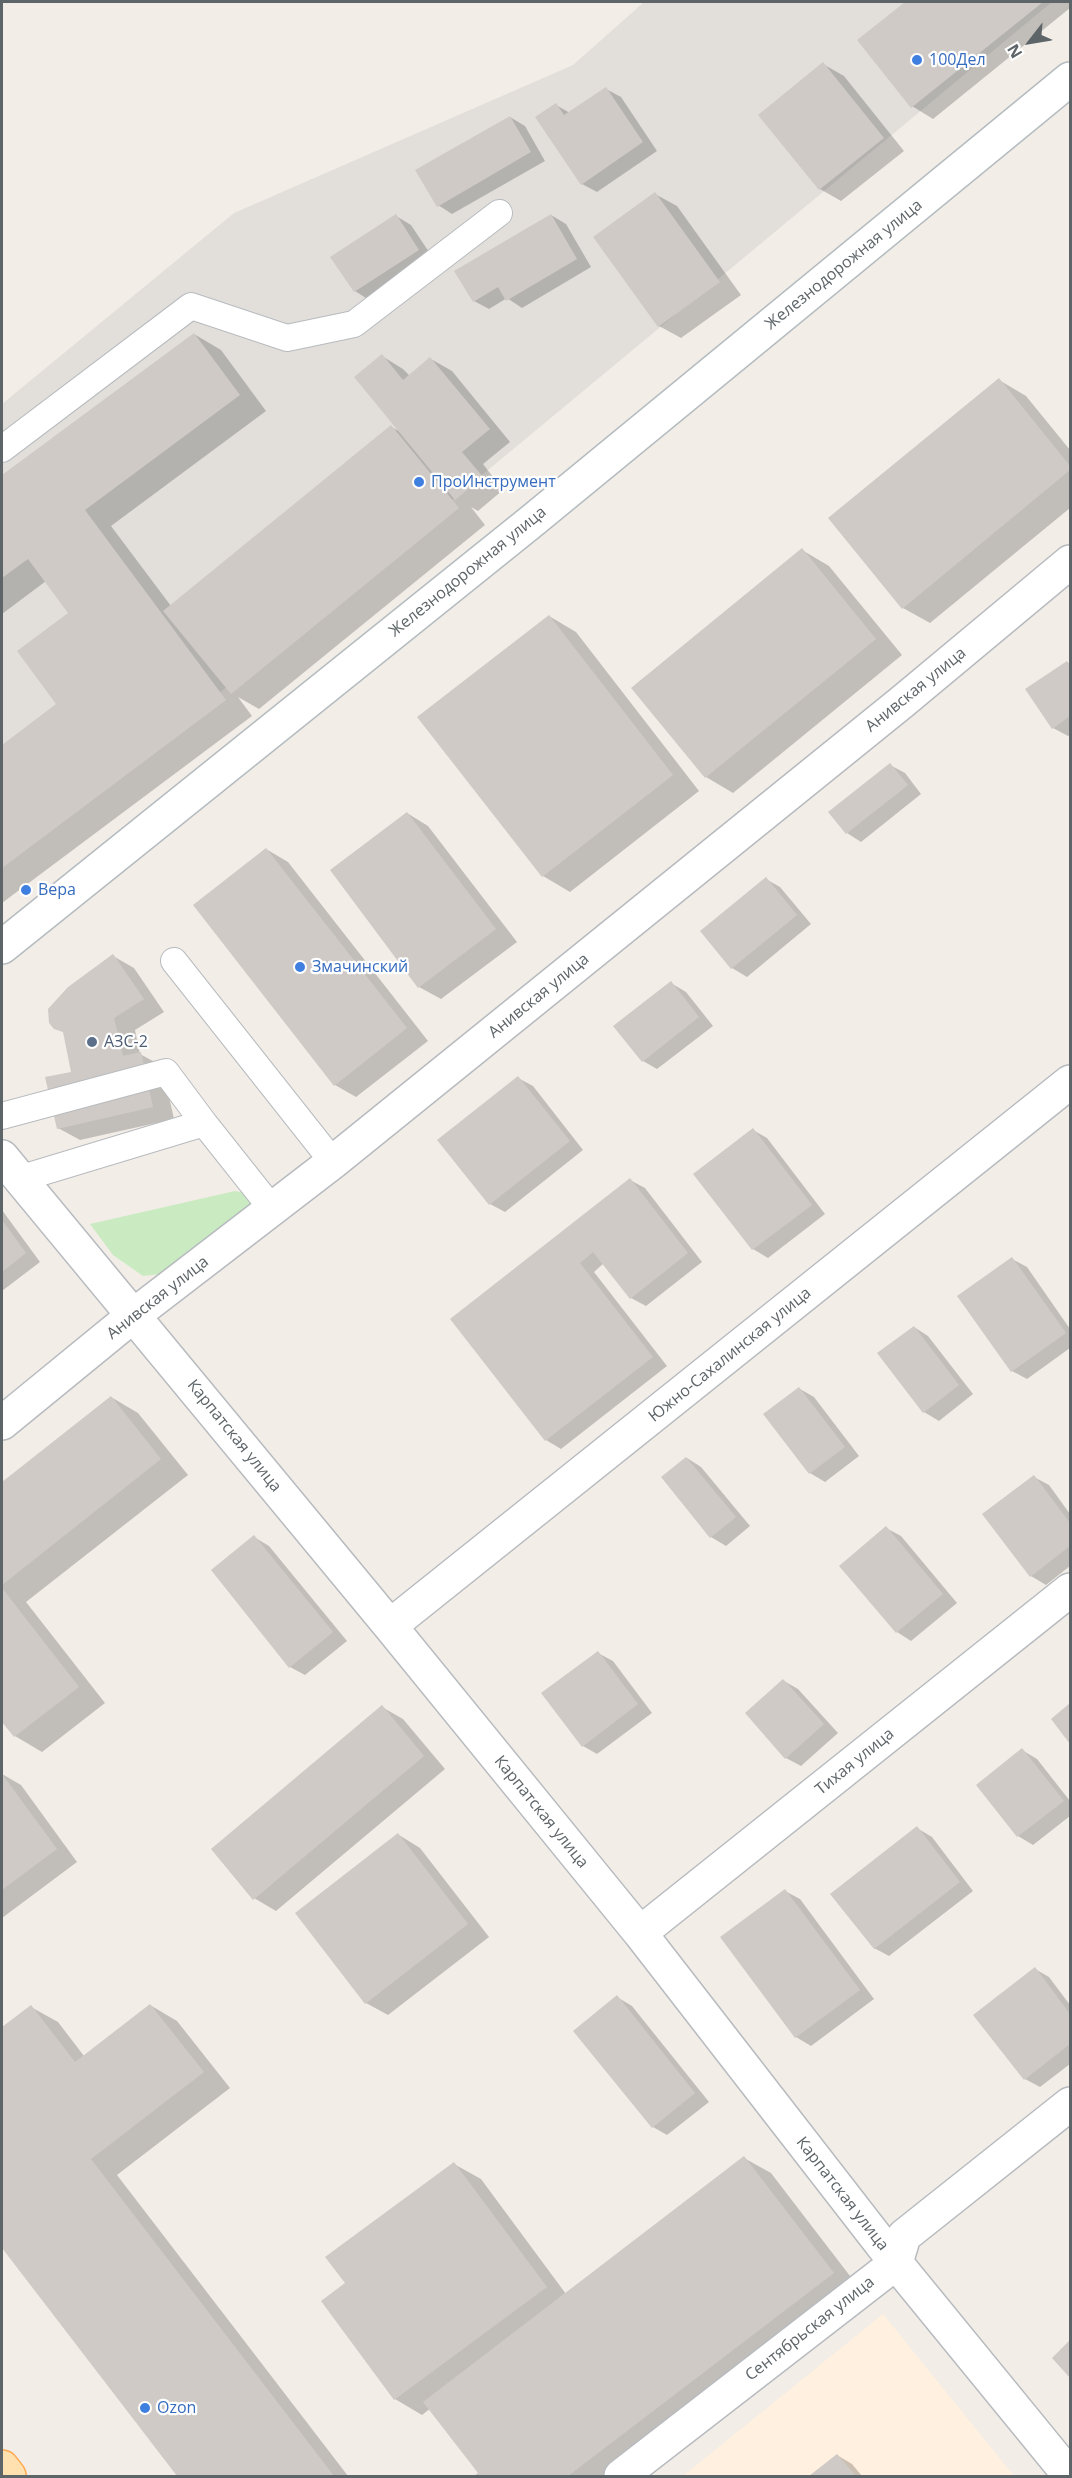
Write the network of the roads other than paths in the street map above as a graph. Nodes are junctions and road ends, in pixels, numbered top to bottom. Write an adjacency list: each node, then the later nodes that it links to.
1 (1071, 79): 5 (street, Железнодорожная улица)
2 (499, 213): 3 (lane)
3 (2, 449)
4 (1071, 562): 10 (street, Анивская улица)
5 (2, 947)
6 (174, 961): 10 (lane)
7 (1071, 1082): 16 (street, Южно-Сахалинская улица)
8 (2, 1116): 9 (lane)
9 (204, 1123): 11 (lane); 12 (lane)
10 (333, 1162): 12 (street, Анивская улица)
11 (10, 1168): 13 (street, Карпатская улица)
12 (273, 1210): 13 (street, Анивская улица)
13 (134, 1315): 14 (street, Анивская улица); 16 (street, Карпатская улица)
14 (2, 1423)
15 (1071, 1590): 17 (street, Тихая улица)
16 (390, 1626): 17 (street, Карпатская улица)
17 (639, 1934): 19 (street, Карпатская улица)
18 (1071, 2104): 19 (street)
19 (896, 2263): 22 (street, Сентябрьская улица); 23 (street, Карпатская улица)
20 (2, 2467): 21 (main road)
21 (9, 2476)
22 (621, 2476)
23 (1070, 2476)

